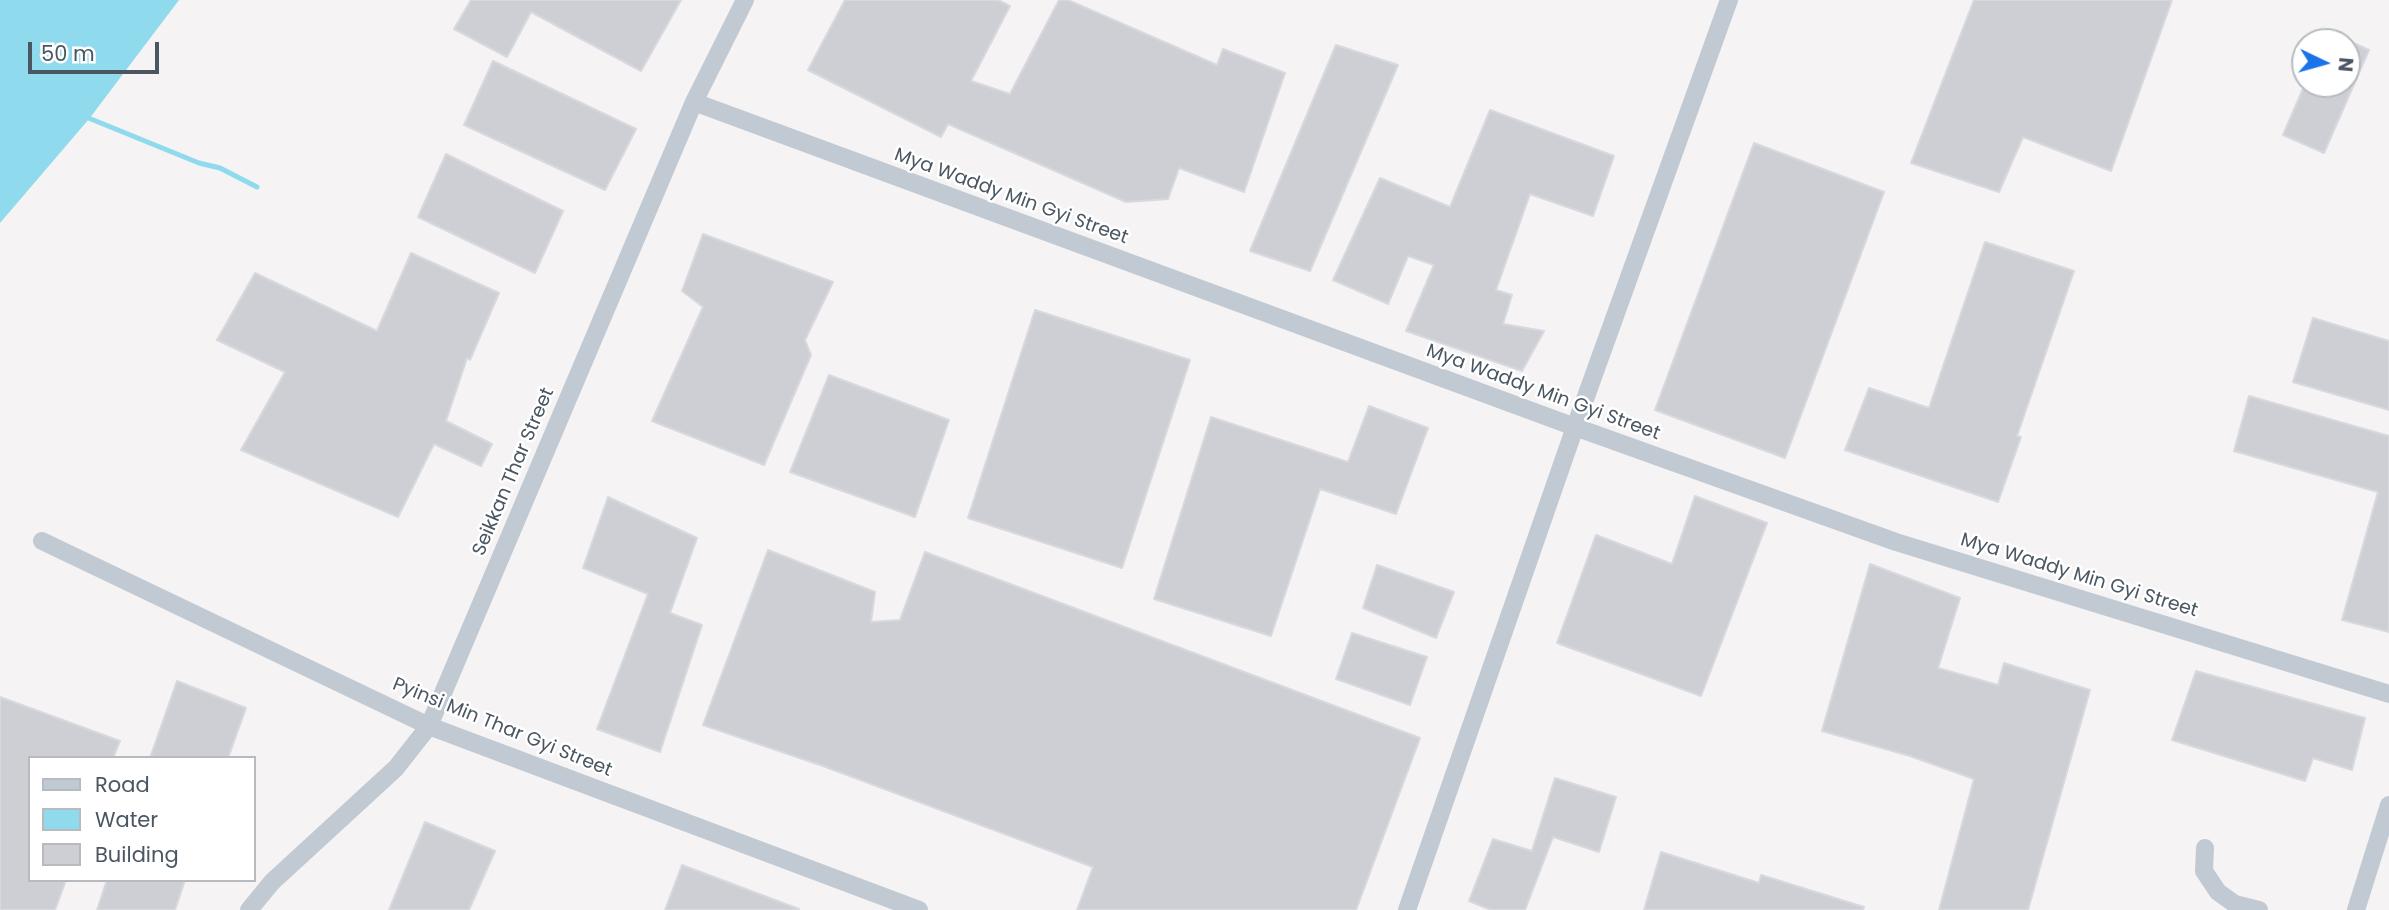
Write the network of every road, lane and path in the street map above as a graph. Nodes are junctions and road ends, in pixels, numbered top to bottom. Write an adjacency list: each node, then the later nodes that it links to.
1 (744, 0): 3 (street, Seikkan Thar Street)
2 (1729, 0): 4 (street)
3 (694, 102): 4 (street, Mya Waddy Min Gyi Street); 7 (street, Seikkan Thar Street)
4 (1575, 427): 6 (street, Mya Waddy Min Gyi Street); 12 (street)
5 (42, 541): 7 (street, Pyinsi Min Thar Gyi Street)
6 (2389, 694)
7 (429, 726): 10 (street, Seikkan Thar Street); 11 (street, Pyinsi Min Thar Gyi Street)
8 (2389, 804): 14 (street)
9 (2205, 848): 13 (street)
10 (249, 910)
11 (919, 910)
12 (1407, 910)
13 (2259, 910)
14 (2356, 910)

